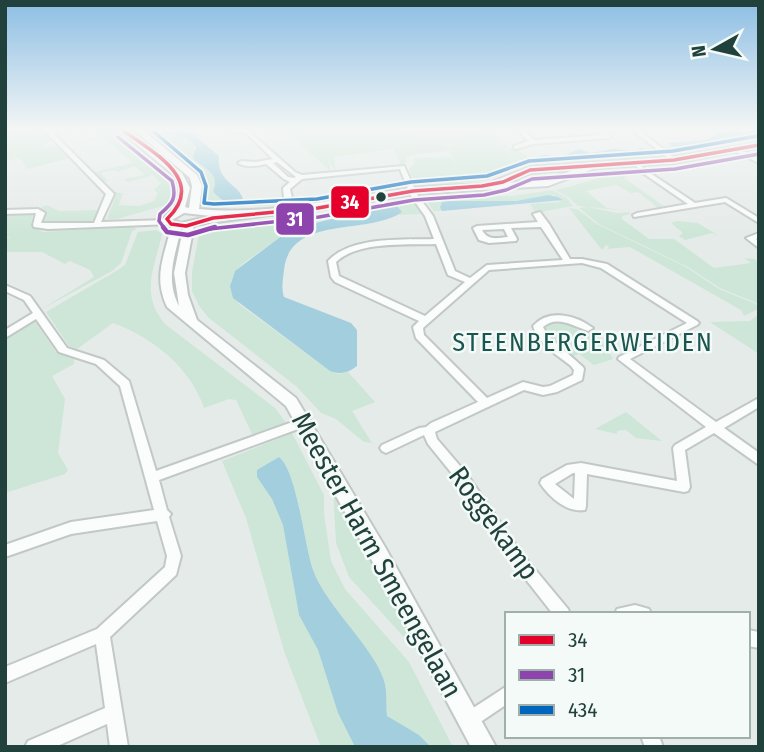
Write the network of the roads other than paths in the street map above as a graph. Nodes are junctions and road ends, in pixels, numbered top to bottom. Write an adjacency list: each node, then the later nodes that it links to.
1 (81, 165): 21 (street)
2 (167, 165): 18 (street, Meester Harm Smeengelaan)
3 (181, 165): 17 (street, Meester Harm Smeengelaan)
4 (271, 165): 9 (street)
5 (283, 165): 9 (street)
6 (595, 165): 10 (street)
7 (596, 165): 10 (street)
8 (638, 165): 13 (street)
9 (298, 179): 11 (street); 12 (street)
10 (482, 186): 11 (street)
11 (413, 191): 17 (street); 25 (street)
12 (288, 198)
13 (694, 205): 16 (street); 19 (street)
14 (5, 212): 21 (street)
15 (537, 214): 22 (street)
16 (637, 215)
17 (196, 217): 18 (street); 18 (street); 32 (street, Meester Harm Smeengelaan)
18 (173, 218): 20 (street); 20 (street); 32 (street, Meester Harm Smeengelaan)
19 (759, 221)
20 (115, 223): 21 (street)
21 (97, 224)
22 (544, 224): 23 (street); 27 (street)
23 (506, 226)
24 (759, 235): 26 (street)
25 (438, 241): 28 (street); 31 (street)
26 (759, 246)
27 (568, 262): 28 (street); 38 (street)
28 (470, 281): 31 (street)
29 (7, 289): 30 (street)
30 (37, 314): 34 (street); 43 (street)
31 (425, 320): 36 (street)
32 (192, 321): 37 (street, Meester Harm Smeengelaan)
33 (588, 327): 36 (street)
34 (5, 335)
35 (759, 402): 38 (street)
36 (486, 403): 39 (street)
37 (305, 422): 43 (street); 51 (street, Meester Harm Smeengelaan)
38 (715, 427): 41 (street); 42 (street)
39 (429, 431): 40 (street); 46 (street, Roggekamp)
40 (386, 448)
41 (759, 460)
42 (581, 468)
43 (152, 477): 44 (street)
44 (164, 514): 45 (street); 47 (street)
45 (5, 551)
46 (561, 612)
47 (102, 634): 48 (street); 50 (street)
48 (5, 675)
49 (505, 695): 51 (street)
50 (112, 712): 52 (street); 53 (street)
51 (470, 720): 54 (street, Meester Harm Smeengelaan)
52 (34, 747)
53 (119, 747)
54 (484, 747)

